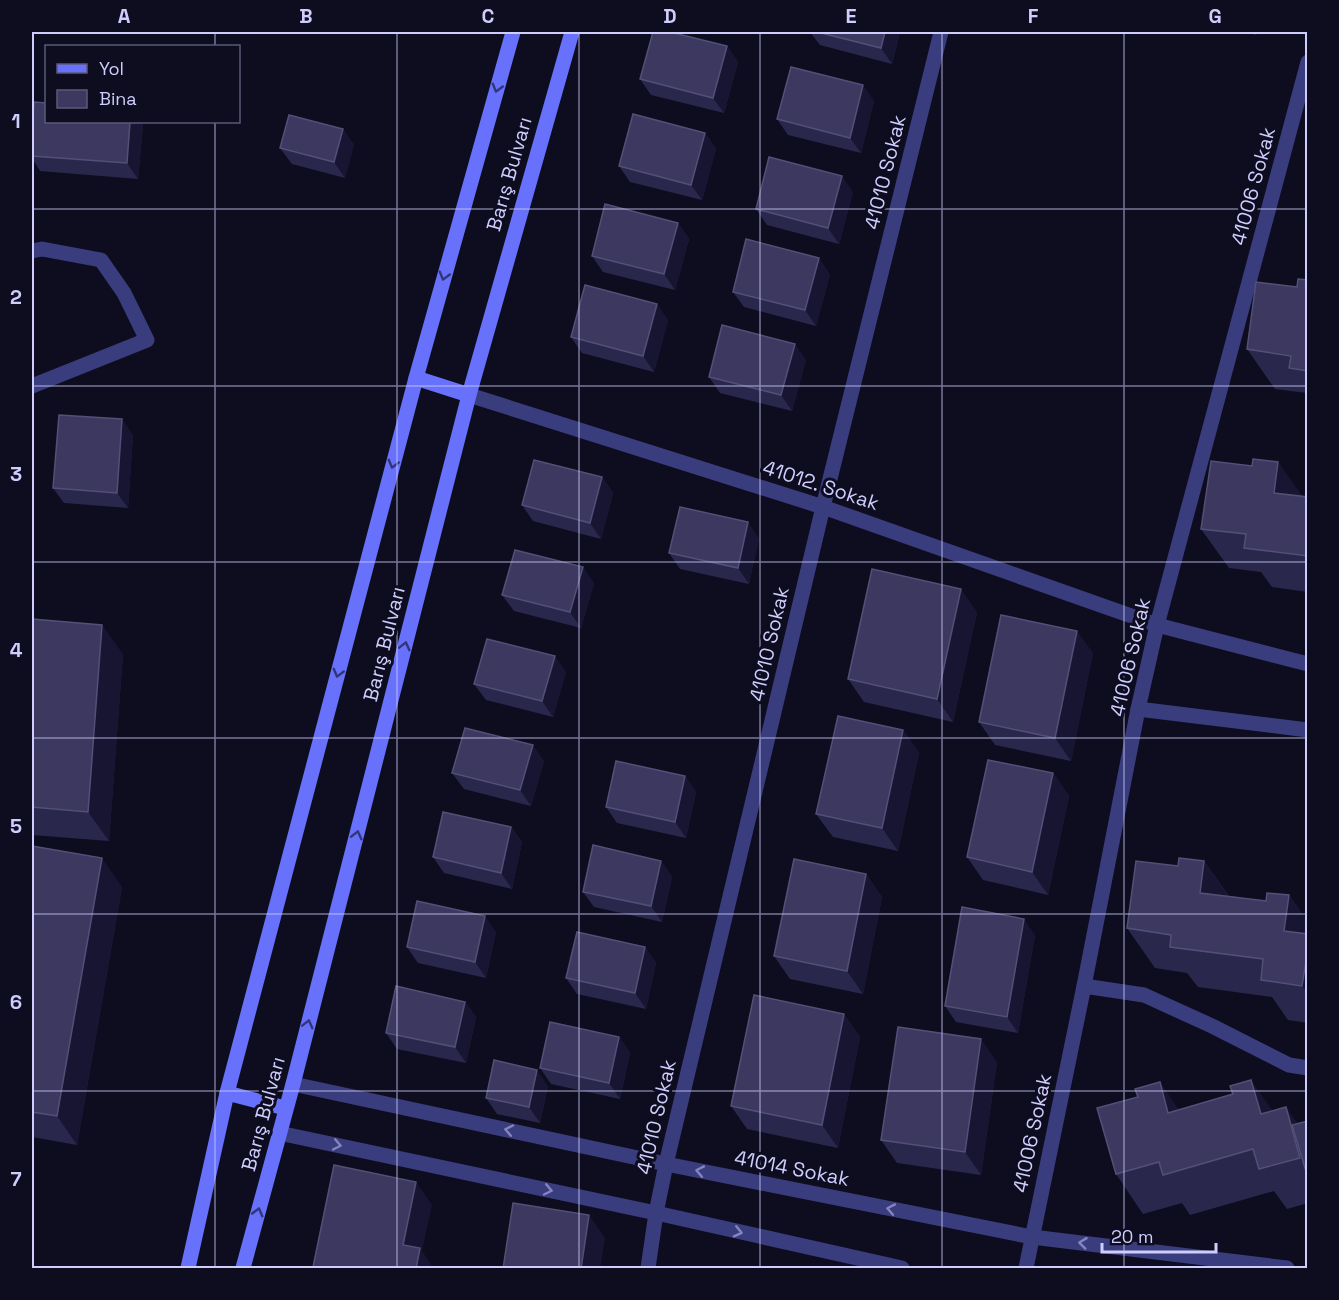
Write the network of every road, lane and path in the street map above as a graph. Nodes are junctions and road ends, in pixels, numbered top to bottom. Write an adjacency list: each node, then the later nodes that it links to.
1 (513, 32): 6 (main road, Barış Bulvarı, one-way to 6)
2 (572, 32): 8 (main road, Barış Bulvarı)
3 (941, 32): 9 (street, 41010 Sokak)
4 (1308, 62): 10 (street, 41006 Sokak)
5 (32, 251): 7 (street)
6 (416, 378): 8 (main road); 17 (main road, Barış Bulvarı, one-way to 17)
7 (32, 386)
8 (469, 395): 9 (street, 41012. Sokak); 16 (main road, Barış Bulvarı, one-way to 8)
9 (823, 507): 10 (street, 41012. Sokak); 20 (street, 41010 Sokak)
10 (1157, 625): 11 (street, 41012. Sokak); 12 (street, 41006 Sokak)
11 (1308, 664)
12 (1138, 710): 13 (street); 14 (street, 41006 Sokak)
13 (1308, 730)
14 (1084, 986): 15 (street); 22 (street, 41006 Sokak)
15 (1308, 1068)
16 (293, 1084): 18 (main road, Barış Bulvarı); 20 (street, 41014 Sokak, one-way to 16)
17 (227, 1092): 18 (main road); 23 (main road, Barış Bulvarı)
18 (285, 1108): 19 (main road, Barış Bulvarı)
19 (279, 1133): 21 (street, one-way to 21); 24 (main road, Barış Bulvarı, one-way to 19)
20 (666, 1164): 21 (street, 41010 Sokak); 22 (street, 41014 Sokak, one-way to 20)
21 (656, 1213): 25 (street, 41010 Sokak); 26 (street, one-way to 26)
22 (1032, 1237): 27 (street, 41006 Sokak); 28 (street, 41014 Sokak, one-way to 22)
23 (188, 1269)
24 (243, 1269)
25 (648, 1269)
26 (902, 1269)
27 (1026, 1269)
28 (1287, 1269)

